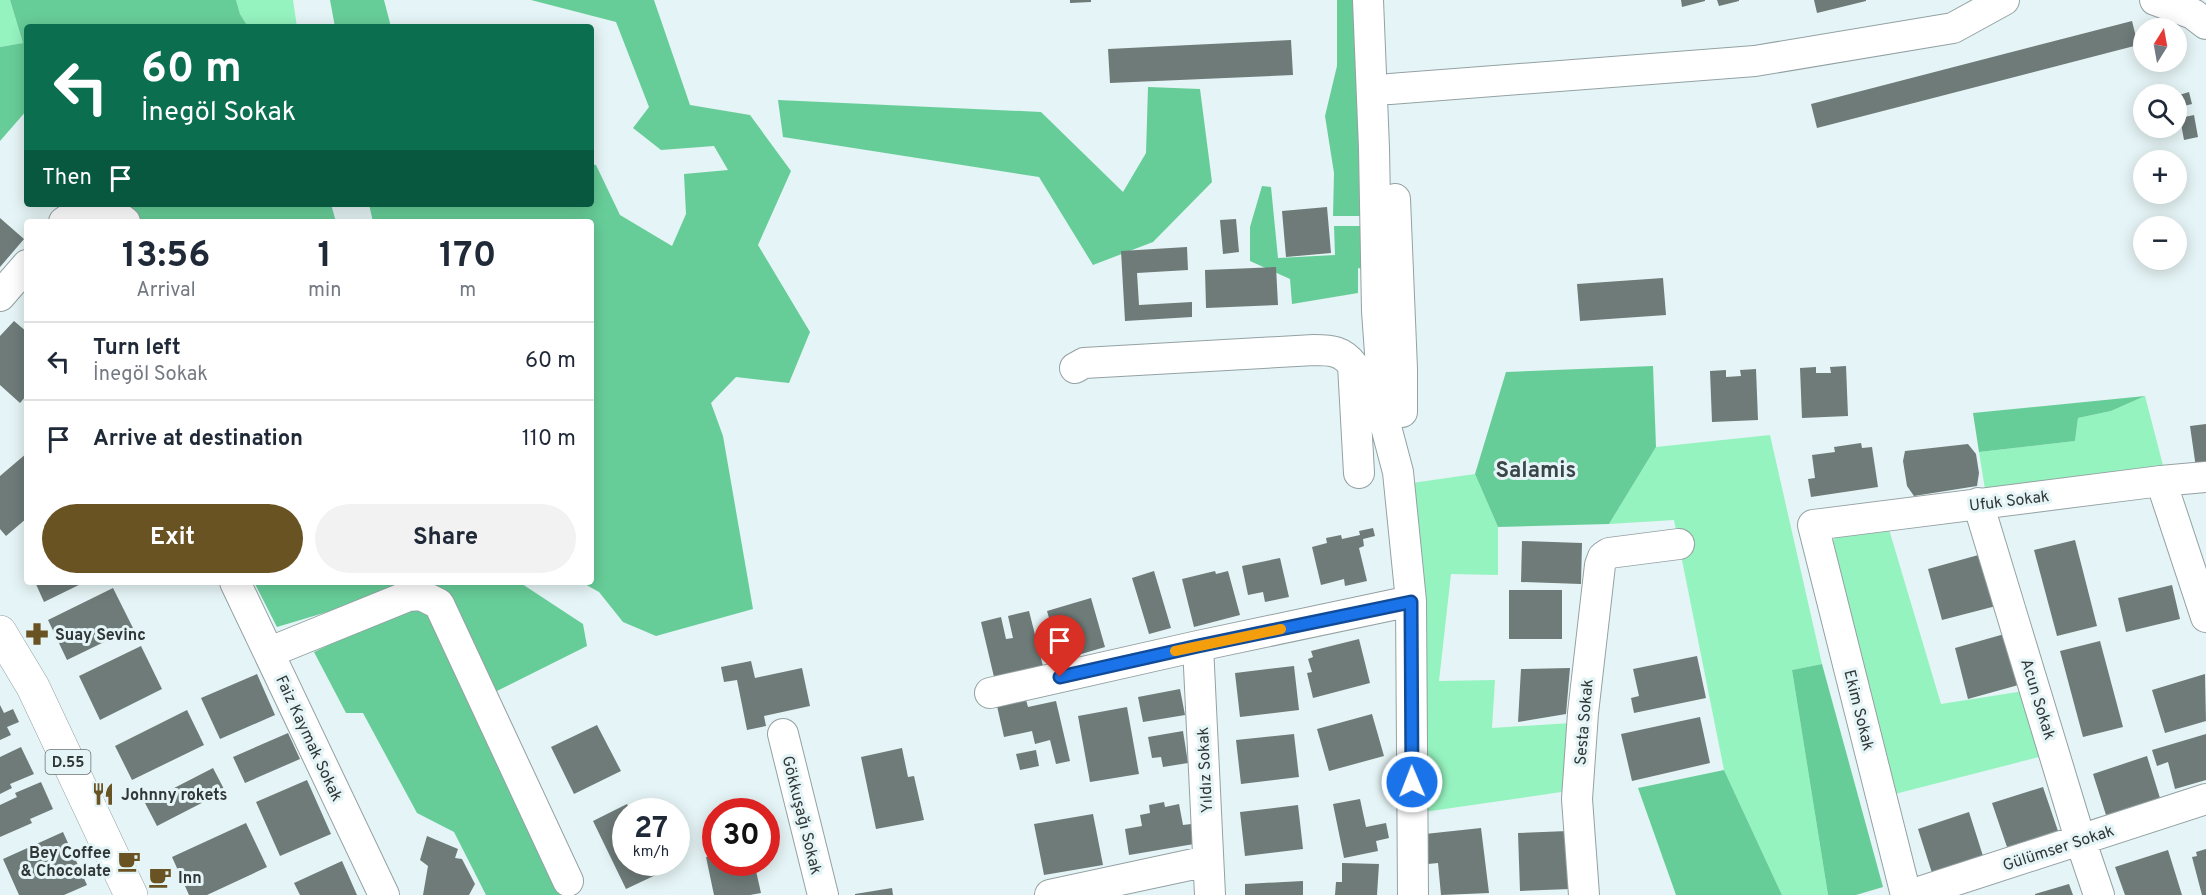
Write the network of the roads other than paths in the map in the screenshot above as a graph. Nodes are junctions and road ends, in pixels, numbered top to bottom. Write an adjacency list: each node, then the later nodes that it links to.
1 (1368, 0): 12 (street)
2 (1386, 0): 6 (street)
3 (2004, 0): 6 (street)
4 (2155, 0): 5 (street)
5 (2206, 24)
6 (1390, 89): 12 (street)
7 (73, 216): 8 (street)
8 (121, 219)
9 (24, 268): 10 (street)
10 (0, 296)
11 (1075, 368): 13 (street)
12 (1398, 472): 20 (street)
13 (1359, 473)
14 (2206, 477): 15 (street, Ufuk Sokak)
15 (2161, 481): 16 (street, Ufuk Sokak); 21 (street)
16 (1978, 503): 17 (street, Ufuk Sokak); 28 (street, Acun Sokak)
17 (1813, 525): 38 (street, Ekim Sokak)
18 (1679, 544): 37 (street, Sesta Sokak)
19 (236, 585): 24 (street, Faiz Kaymak Sokak)
20 (1411, 602): 23 (street); 36 (street)
21 (2206, 617)
22 (0, 632): 31 (main road, D.55)
23 (1198, 646): 25 (street); 29 (street, Yıldız Sokak)
24 (270, 652): 30 (street); 32 (street, Faiz Kaymak Sokak)
25 (990, 693)
26 (783, 734): 33 (street, Gökkuşağı Sokak)
27 (2206, 799): 28 (street, Gülümser Sokak)
28 (2080, 839): 38 (street, Gülümser Sokak); 39 (street, Acun Sokak)
29 (1208, 861): 34 (street); 35 (street, Yıldız Sokak)
30 (568, 881)
31 (131, 895)
32 (384, 895)
33 (823, 895)
34 (1050, 895)
35 (1210, 895)
36 (1413, 895)
37 (1584, 895)
38 (1908, 895)
39 (2099, 895)

